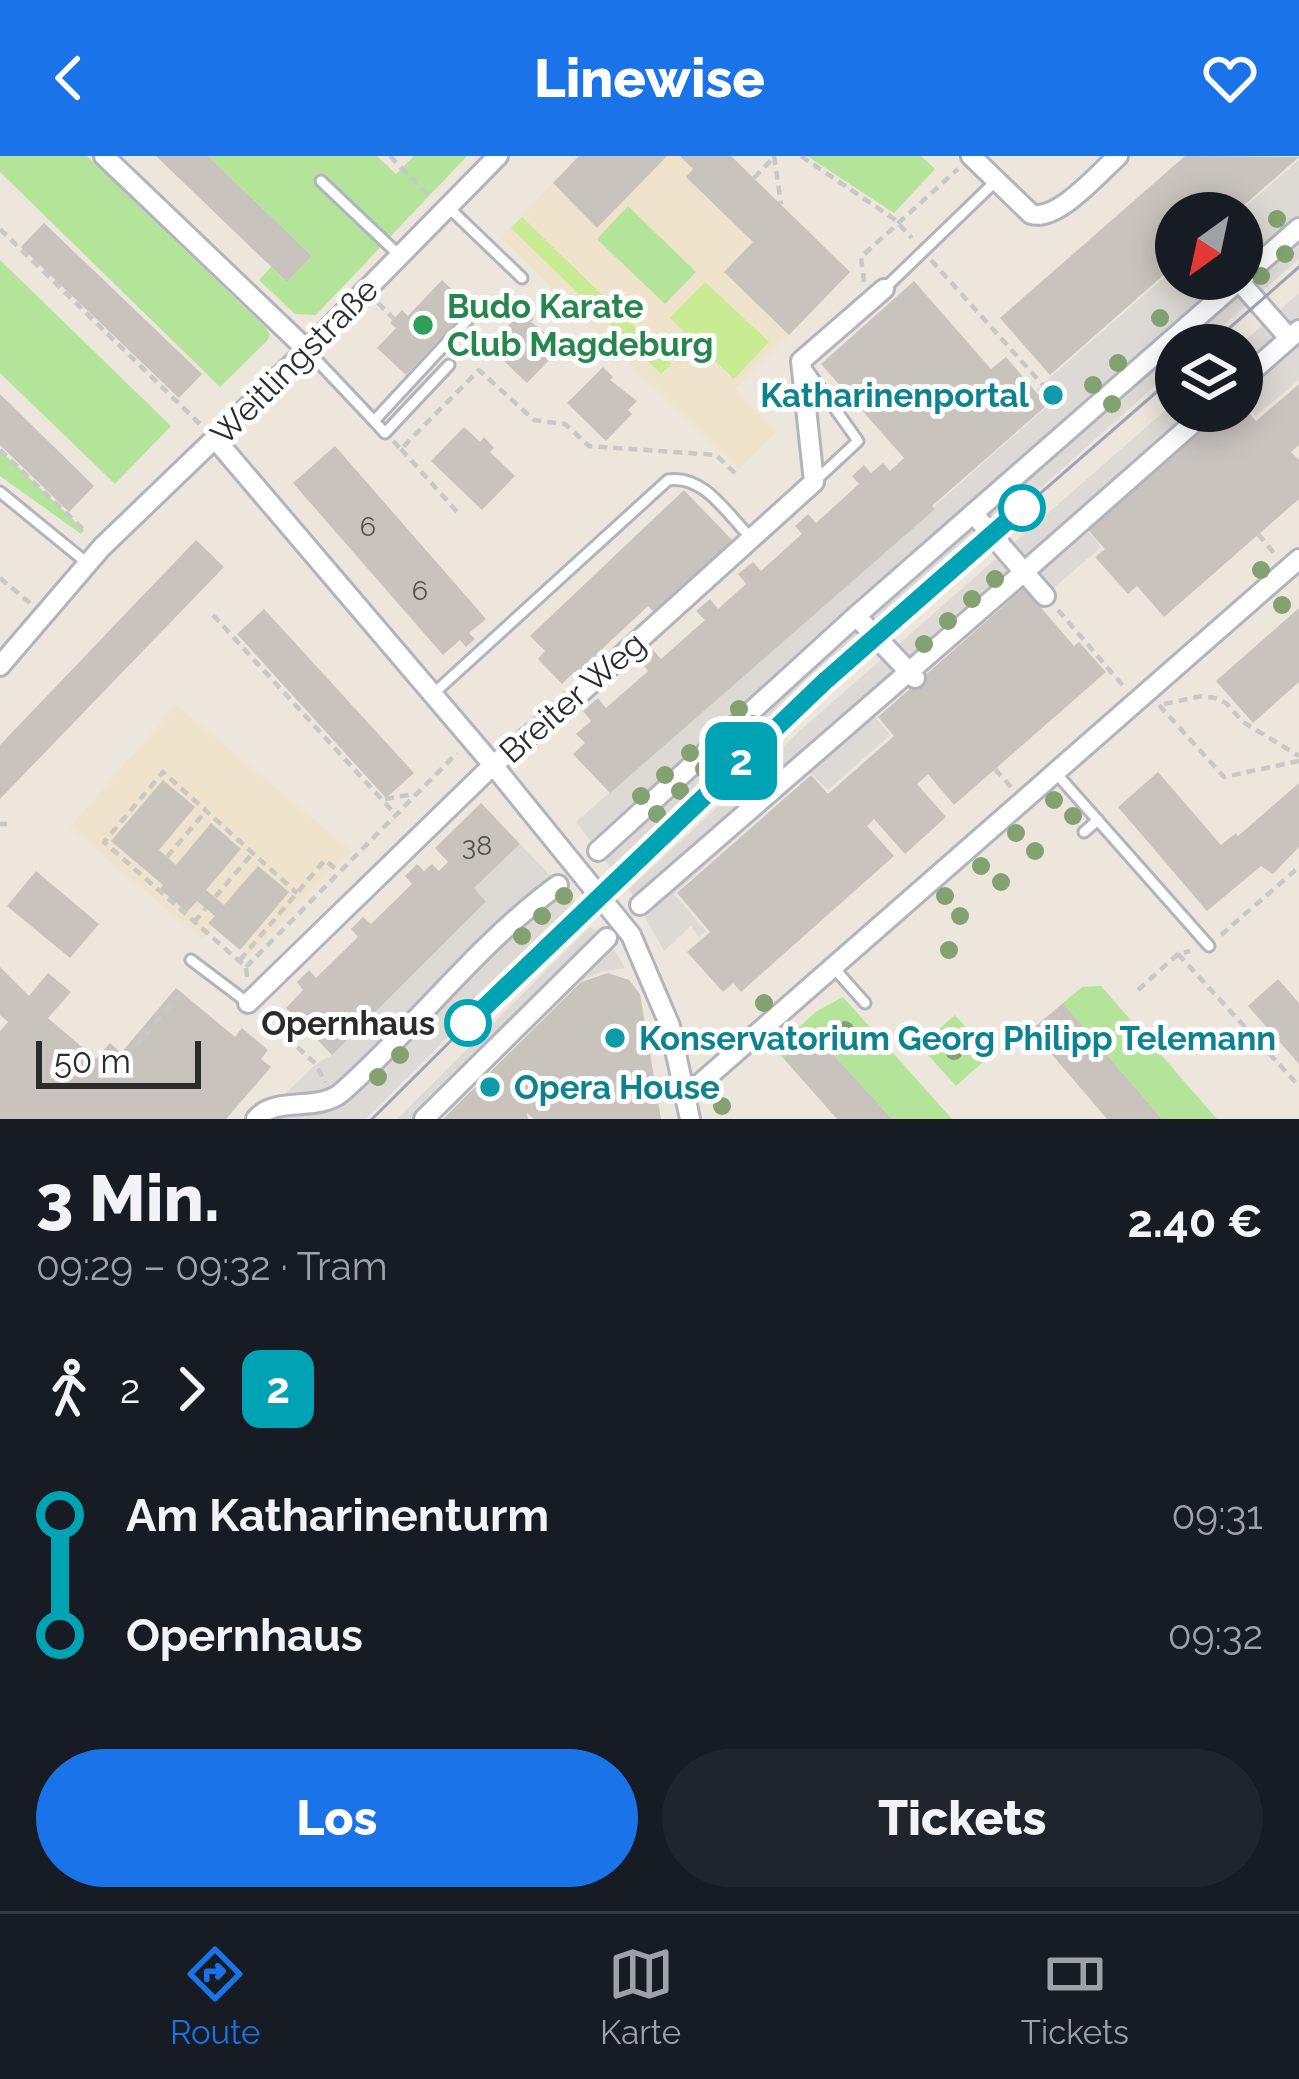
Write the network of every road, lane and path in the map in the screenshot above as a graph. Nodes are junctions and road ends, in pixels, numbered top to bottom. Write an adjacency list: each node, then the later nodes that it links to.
1 (104, 156): 29 (street)
2 (390, 156): 12 (path)
3 (498, 156): 12 (street, Weitlingstraße)
4 (774, 156): 8 (path); 11 (path)
5 (801, 156): 13 (path)
6 (972, 156): 9 (street); 13 (path)
7 (1118, 156): 9 (street)
8 (754, 178)
9 (997, 180): 16 (lane)
10 (321, 181): 17 (lane)
11 (781, 204)
12 (446, 209): 17 (street, Weitlingstraße); 19 (lane)
13 (898, 224): 16 (path); 20 (path)
14 (1299, 228): 18 (street)
15 (0, 229): 38 (path)
16 (924, 252): 21 (lane); 34 (path)
17 (400, 256): 29 (street, Weitlingstraße)
18 (1263, 259)
19 (522, 278)
20 (864, 282)
21 (884, 290): 31 (street)
22 (1217, 300): 27 (street)
23 (1261, 300): 28 (street)
24 (475, 312): 35 (lane)
25 (387, 313): 26 (path)
26 (394, 320)
27 (1190, 324)
28 (1294, 334): 32 (street)
29 (307, 350): 35 (lane); 38 (street, Weitlingstraße)
30 (1155, 355): 44 (street)
31 (801, 361): 42 (street); 42 (lane)
32 (1263, 361)
33 (449, 365): 37 (lane)
34 (1052, 394)
35 (374, 422): 37 (lane)
36 (1187, 432): 51 (street)
37 (385, 433): 39 (path)
38 (216, 440): 49 (street, Weitlingstraße); 59 (street)
39 (401, 449): 41 (path); 45 (path)
40 (0, 450): 46 (path)
41 (736, 474)
42 (814, 482): 48 (street, Breiter Weg)
43 (0, 492): 49 (lane)
44 (973, 513): 51 (street); 56 (street)
45 (459, 514)
46 (85, 530)
47 (1258, 534): 50 (path)
48 (751, 538): 59 (lane); 63 (street, Breiter Weg)
49 (88, 563): 54 (street, Weitlingstraße)
50 (1293, 564): 60 (street)
51 (1024, 572): 53 (street); 58 (street)
52 (0, 578): 54 (path)
53 (1045, 596): 60 (path)
54 (44, 614): 57 (street, Weitlingstraße)
55 (212, 615): 66 (path)
56 (856, 616): 58 (street); 71 (street)
57 (0, 666)
58 (911, 675): 79 (street)
59 (433, 694): 63 (street)
60 (1148, 700): 62 (path); 62 (path); 64 (street)
61 (453, 757): 65 (path)
62 (1299, 759)
63 (493, 765): 93 (street, Breiter Weg); 97 (street)
64 (1055, 772): 69 (lane); 90 (street)
65 (416, 794): 66 (path); 68 (path)
66 (380, 797): 68 (path)
67 (205, 812): 72 (path); 73 (path); 81 (path)
68 (395, 815): 75 (path)
69 (1098, 820): 70 (lane); 85 (lane)
70 (1084, 832)
71 (598, 851)
72 (251, 854): 77 (path); 78 (path)
73 (167, 857)
74 (1299, 868): 85 (path)
75 (339, 872): 77 (path); 89 (path)
76 (558, 885): 98 (street)
77 (297, 892): 88 (path)
78 (215, 898)
79 (640, 905)
80 (206, 908): 81 (path)
81 (194, 923): 84 (path)
82 (220, 933): 84 (path)
83 (607, 938): 101 (street)
84 (214, 940): 88 (path)
85 (1209, 946): 86 (path)
86 (1178, 954): 91 (path); 96 (path)
87 (190, 960): 93 (lane)
88 (239, 961): 89 (path)
89 (246, 967): 93 (path)
90 (833, 968): 94 (lane); 97 (street)
91 (1138, 990)
92 (182, 992): 95 (path)
93 (248, 1003): 98 (path)
94 (865, 1003)
95 (126, 1057)
96 (1299, 1086)
97 (687, 1095): 102 (street)
98 (334, 1098): 99 (street); 100 (street)
99 (256, 1119)
100 (333, 1119)
101 (424, 1119)
102 (690, 1119)

